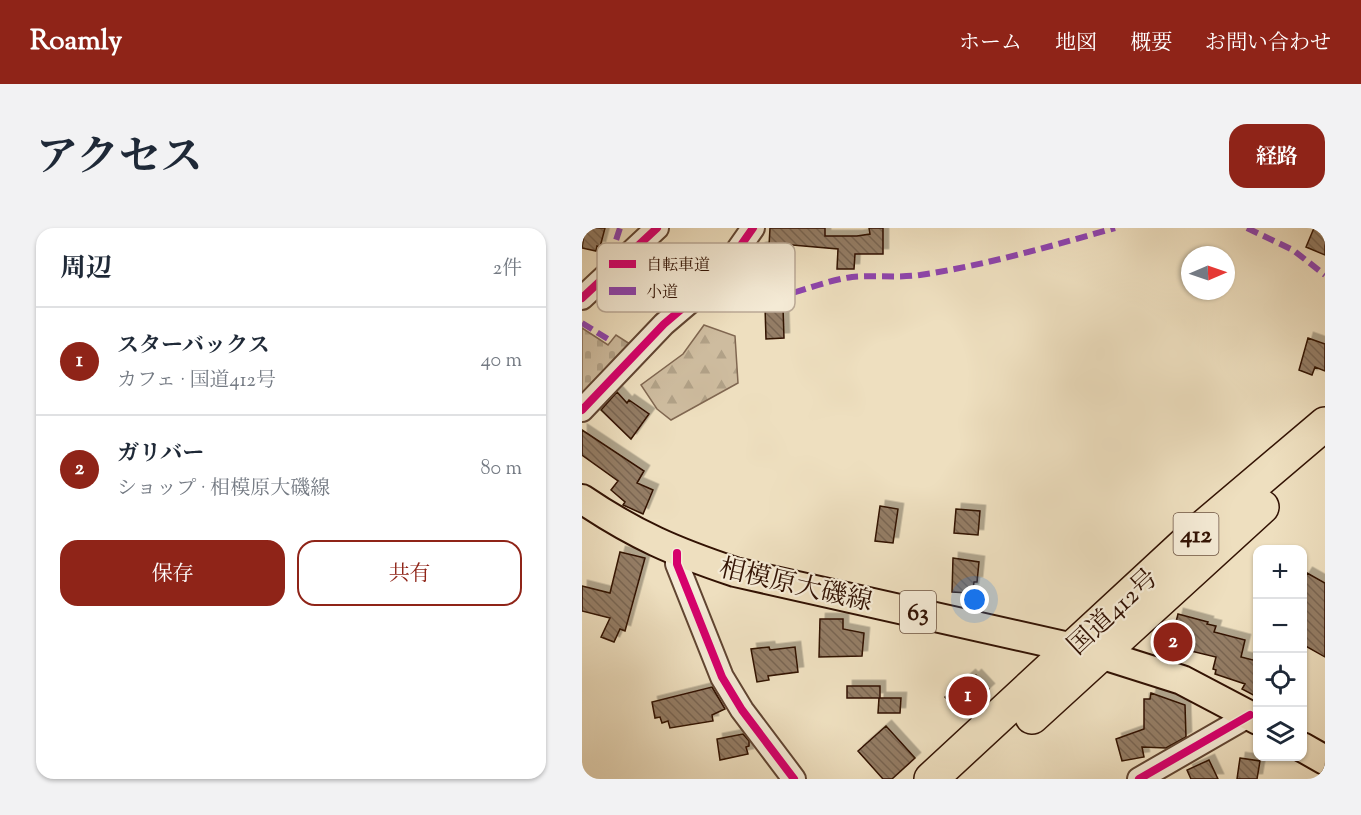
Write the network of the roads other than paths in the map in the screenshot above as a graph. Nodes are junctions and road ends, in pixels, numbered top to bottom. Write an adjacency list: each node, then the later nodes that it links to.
1 (657, 228): 3 (street)
2 (753, 228): 4 (street)
3 (641, 243)
4 (742, 243)
5 (597, 284): 6 (street)
6 (582, 298)
7 (678, 312): 8 (street)
8 (582, 410)
9 (1325, 423): 13 (highway, 国道412号 / 412)
10 (1325, 453): 13 (highway, 国道412号 / 412)
11 (582, 499): 12 (main road, 相模原大磯線 / 63)
12 (677, 553): 13 (main road, 相模原大磯線 / 63); 16 (street)
13 (1085, 651): 14 (main road, 相模原大磯線 / 63); 17 (highway, 国道412号 / 412); 18 (highway, 国道412号 / 412)
14 (1253, 716)
15 (1253, 718): 19 (street)
16 (794, 779)
17 (931, 779)
18 (965, 779)
19 (1139, 779)

